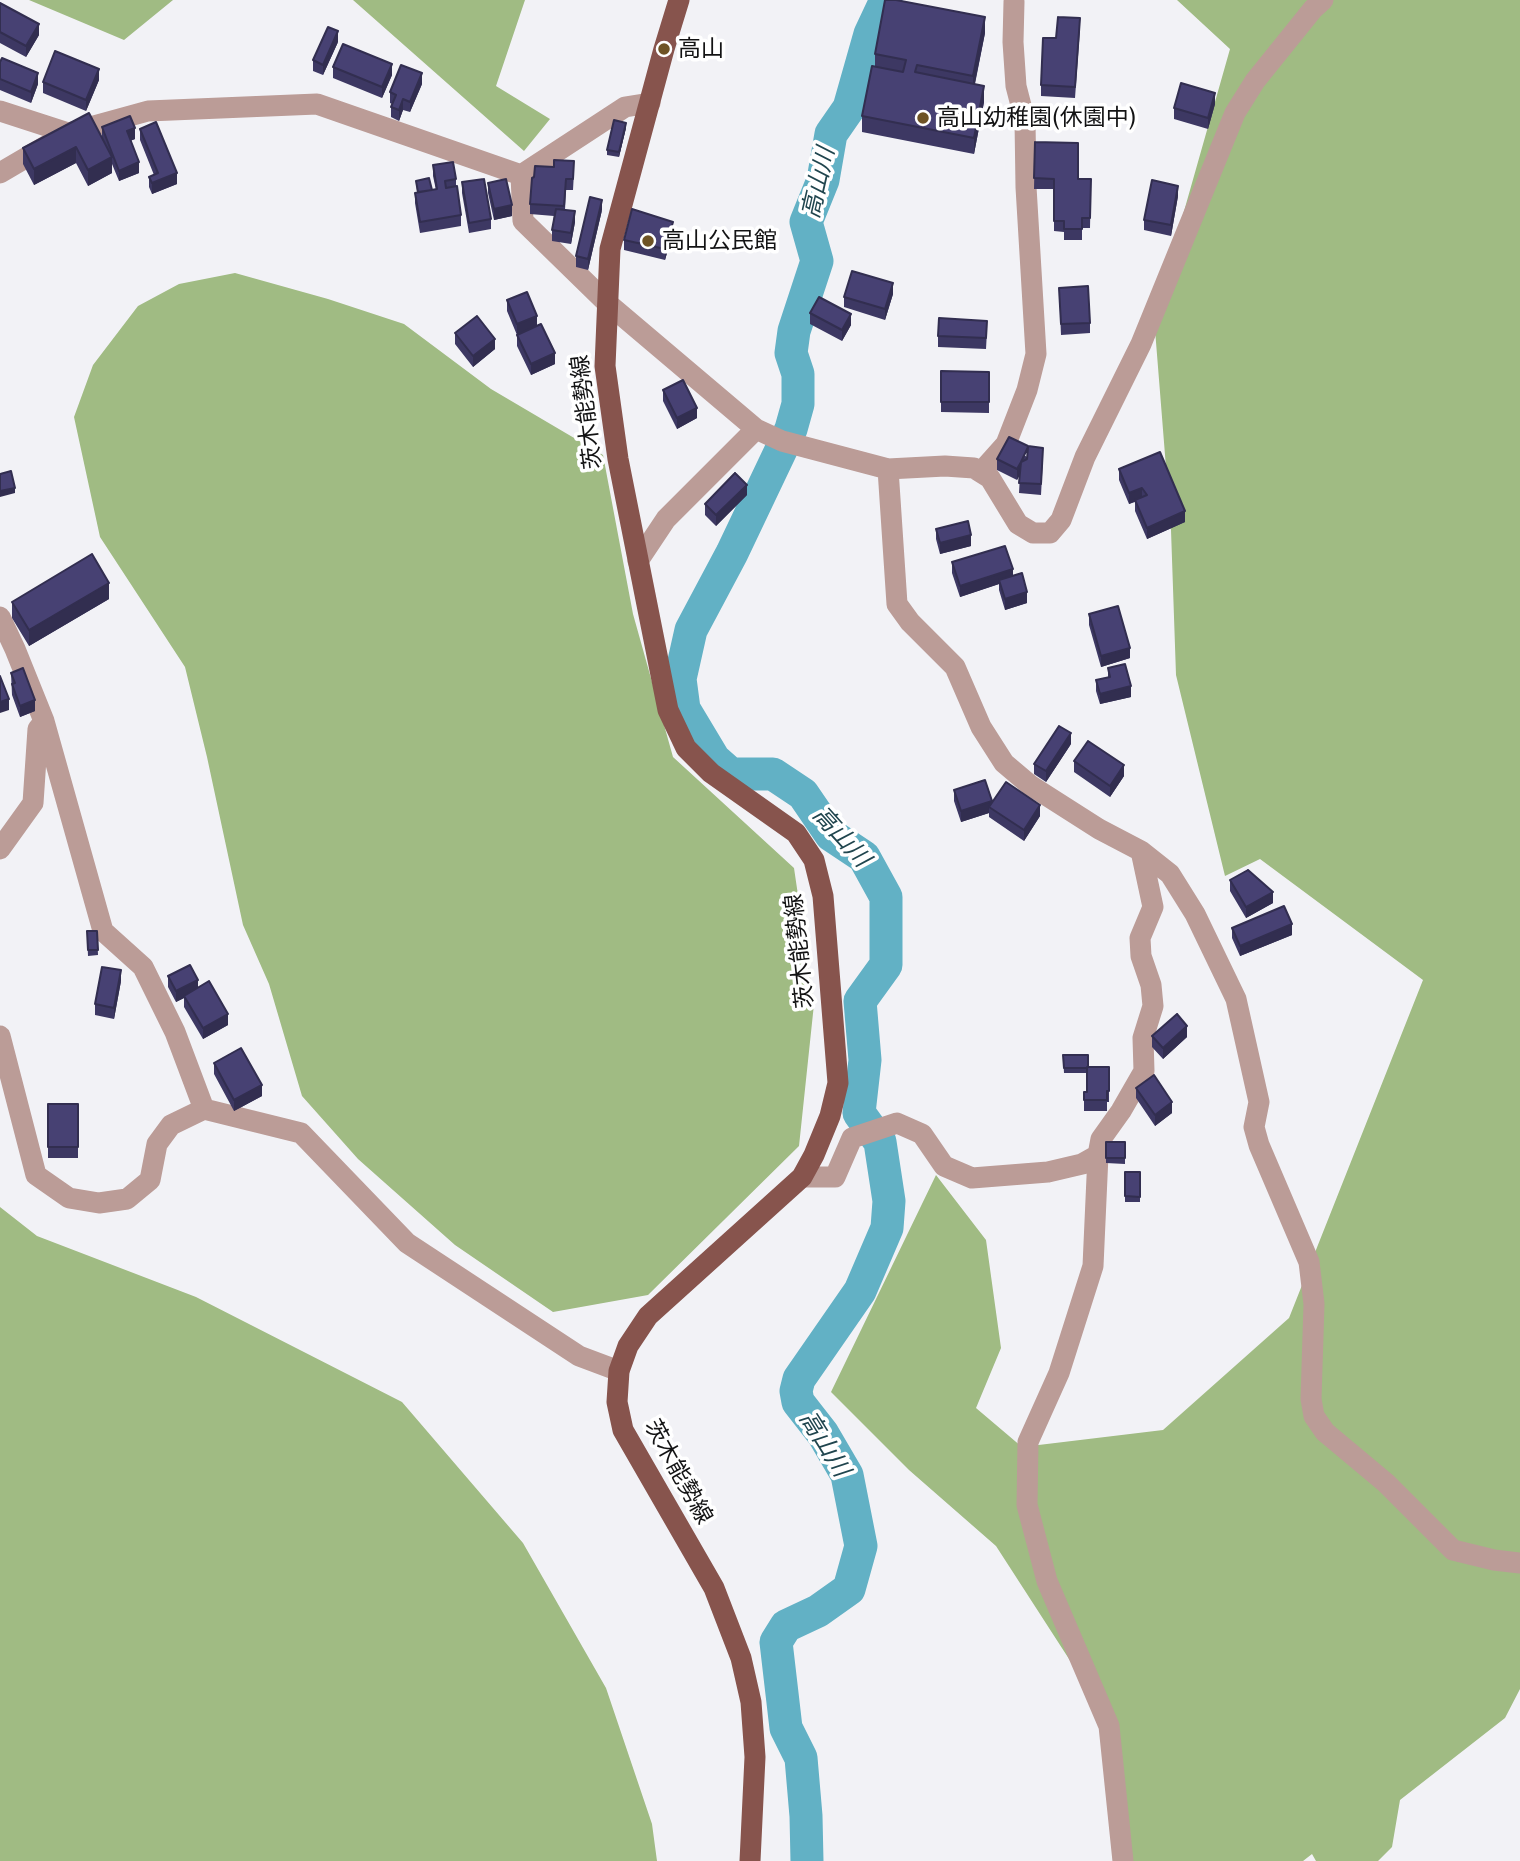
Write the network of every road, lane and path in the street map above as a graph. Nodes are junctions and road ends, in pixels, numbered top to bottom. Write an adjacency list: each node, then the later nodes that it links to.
1 (679, 0): 4 (main road, 茨木能勢線)
2 (1323, 0): 12 (street)
3 (1014, 2): 12 (street)
4 (650, 103): 8 (street); 9 (main road, 茨木能勢線)
5 (0, 111): 6 (street)
6 (68, 133): 7 (street); 8 (street)
7 (0, 173)
8 (521, 175): 9 (street)
9 (606, 302): 10 (street); 13 (main road, 茨木能勢線)
10 (756, 429): 11 (street); 13 (street)
11 (888, 469): 12 (street); 17 (street)
12 (981, 472)
13 (638, 561): 21 (main road, 茨木能勢線)
14 (0, 617): 15 (street)
15 (44, 722): 16 (street); 19 (street)
16 (0, 849)
17 (1141, 851): 20 (street); 23 (street)
18 (0, 1037): 19 (street)
19 (204, 1109): 22 (street)
20 (1098, 1155): 21 (street); 25 (street)
21 (802, 1177): 22 (main road, 茨木能勢線)
22 (619, 1371): 24 (main road, 茨木能勢線)
23 (1520, 1563)
24 (750, 1861)
25 (1123, 1861)

